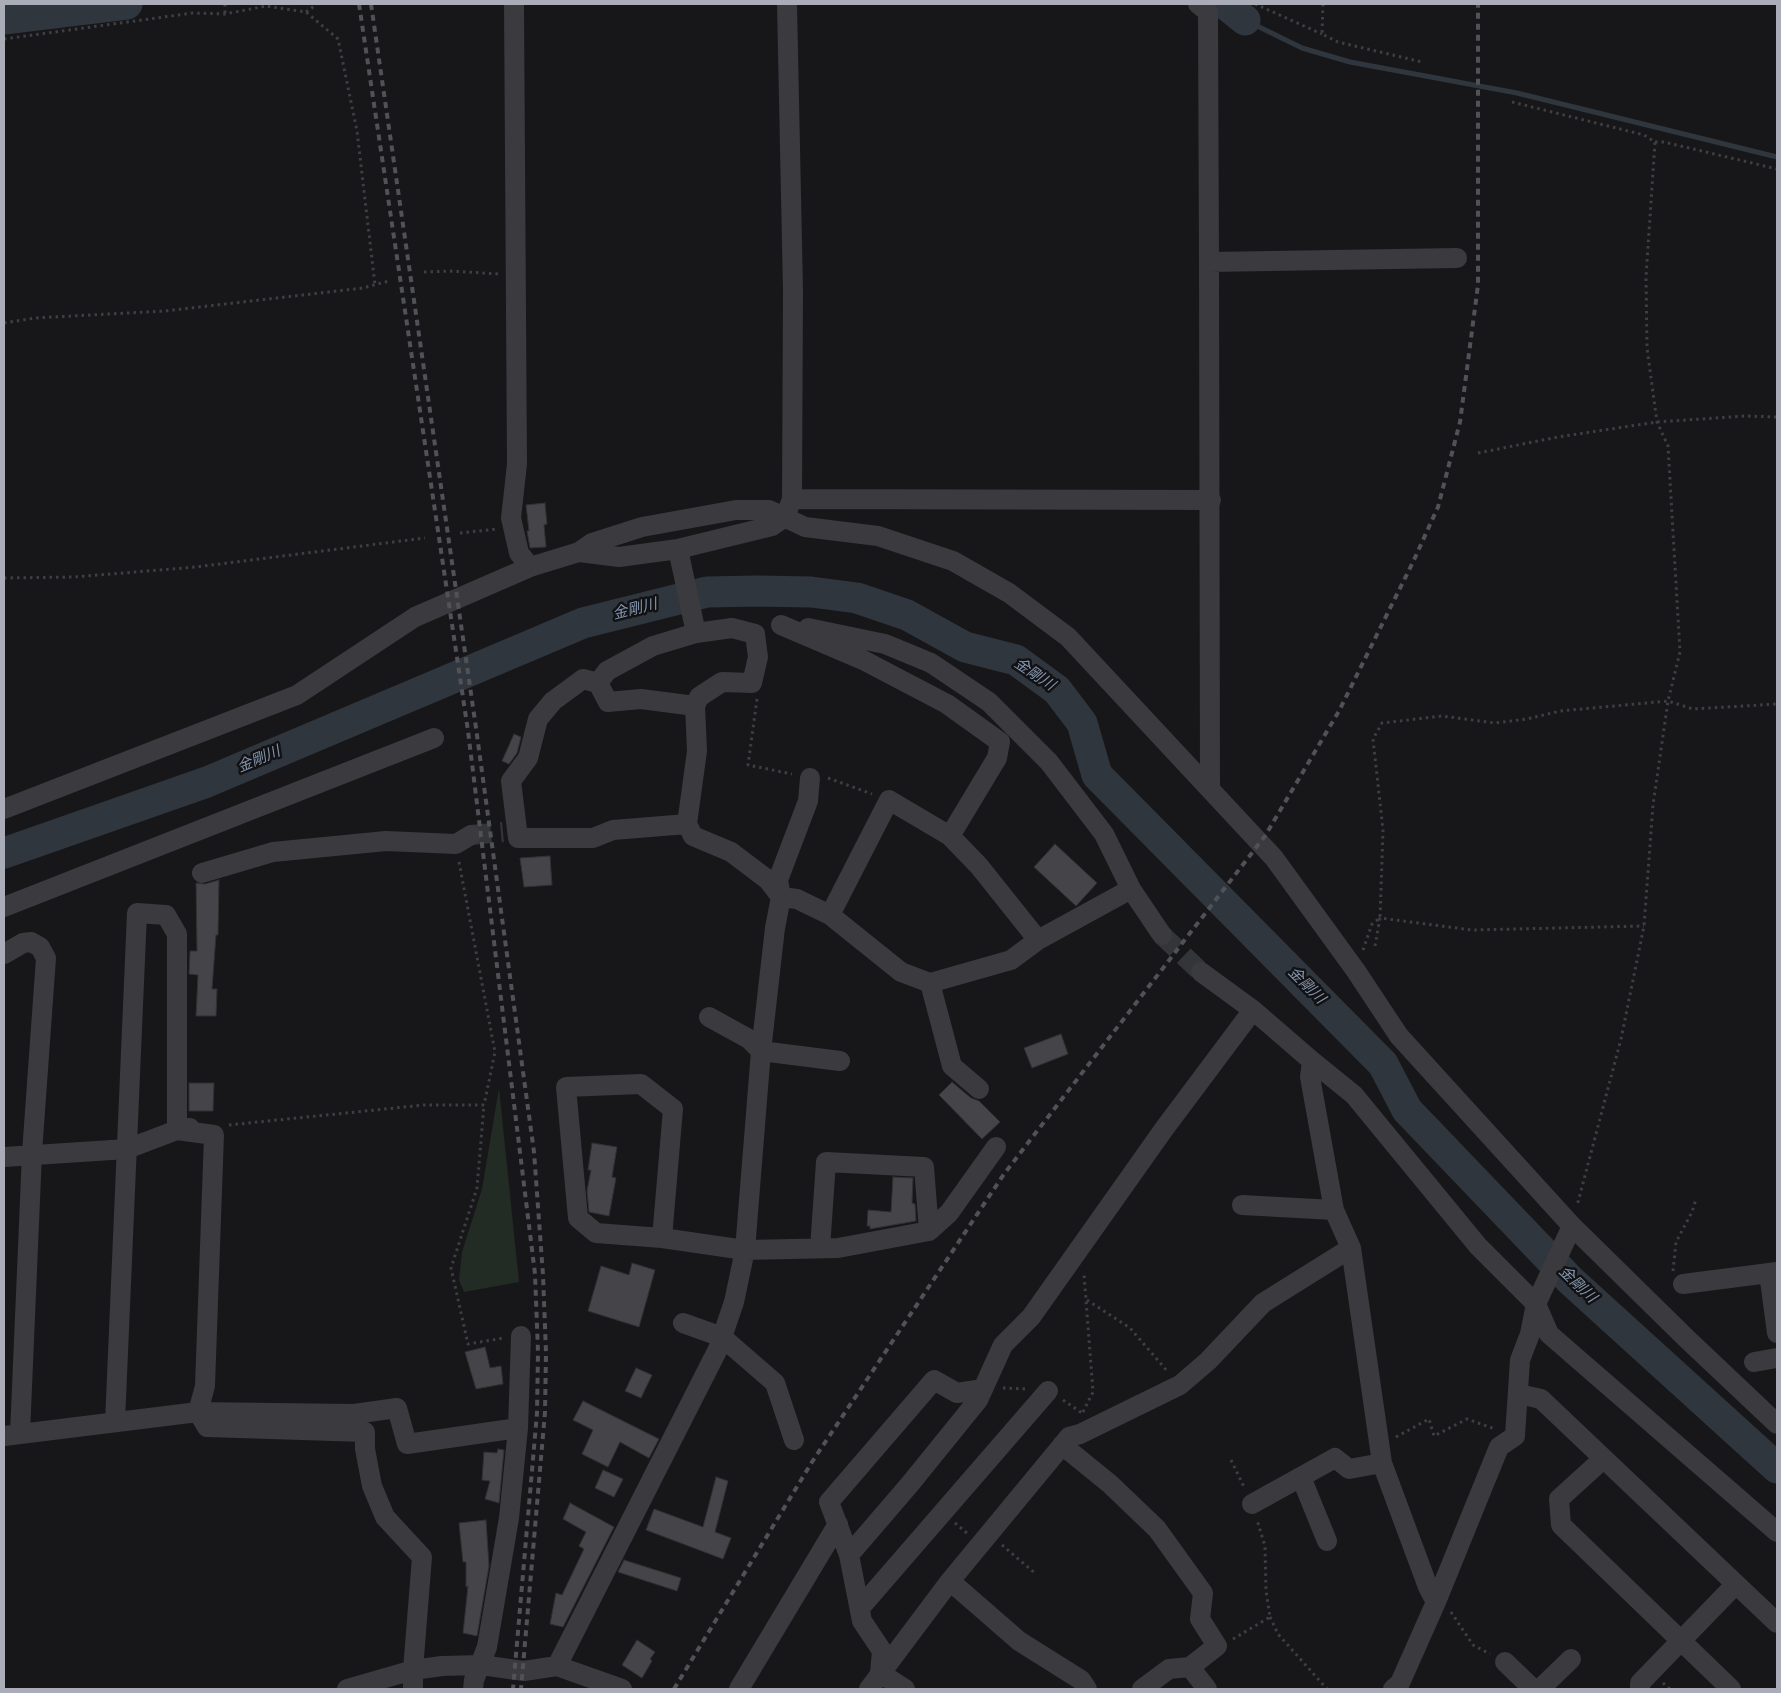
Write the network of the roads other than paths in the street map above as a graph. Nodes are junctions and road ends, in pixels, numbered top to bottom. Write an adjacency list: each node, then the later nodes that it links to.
1 (514, 4): 10 (street)
2 (787, 4): 7 (street)
3 (1198, 4): 5 (street)
4 (1457, 258): 5 (street)
5 (1209, 262): 6 (street)
6 (1211, 500): 7 (street); 18 (street)
7 (788, 508): 8 (street); 9 (street); 18 (street)
8 (578, 552): 9 (street); 10 (street)
9 (679, 556): 12 (street)
10 (530, 566): 19 (street)
11 (781, 626): 13 (street); 23 (street); 26 (street)
12 (696, 633): 13 (street); 14 (street)
13 (755, 634): 15 (street)
14 (598, 683): 15 (street); 22 (street)
15 (695, 706): 22 (street)
16 (434, 738): 28 (street)
17 (810, 778): 27 (street)
18 (1210, 789): 49 (street)
19 (50, 792): 20 (street); 21 (street)
20 (4, 795)
21 (4, 809)
22 (687, 824): 27 (street)
23 (950, 836): 29 (street); 31 (street)
24 (464, 840): 25 (street)
25 (202, 873)
26 (1131, 889): 30 (street); 31 (street)
27 (781, 897): 29 (street); 37 (street)
28 (4, 907)
29 (830, 915): 34 (street)
30 (1162, 935)
31 (1038, 940): 34 (street)
32 (4, 954): 45 (street)
33 (1201, 972): 35 (street)
34 (930, 983): 40 (street)
35 (1253, 1010): 39 (street); 64 (street)
36 (709, 1017): 37 (street)
37 (761, 1051): 38 (street); 54 (street)
38 (840, 1061)
39 (1312, 1061): 48 (street); 57 (street)
40 (980, 1089)
41 (216, 1126): 42 (street)
42 (178, 1130): 44 (street); 44 (street); 67 (street)
43 (996, 1147): 50 (street)
44 (127, 1149): 45 (street); 68 (street)
45 (32, 1153): 46 (street); 71 (street)
46 (4, 1156)
47 (1242, 1206): 48 (street)
48 (1334, 1210): 53 (street)
49 (1572, 1226): 57 (street); 69 (street)
50 (929, 1231): 52 (street); 52 (street)
51 (662, 1238): 51 (street); 54 (street)
52 (820, 1248): 54 (street)
53 (1351, 1248): 73 (street); 74 (street)
54 (744, 1250): 61 (street)
55 (1773, 1272): 56 (street); 59 (street)
56 (1682, 1284)
57 (1536, 1304): 66 (street); 79 (street)
58 (683, 1324): 61 (street)
59 (1777, 1333)
60 (521, 1336): 70 (street)
61 (722, 1337): 72 (street); 91 (street)
62 (1777, 1358): 63 (street)
63 (1754, 1362)
64 (983, 1389): 78 (street); 81 (street)
65 (1048, 1391): 85 (street)
66 (1519, 1394): 75 (street); 84 (street)
67 (198, 1412): 68 (street); 70 (street); 93 (street)
68 (115, 1422): 71 (street)
69 (1777, 1424)
70 (518, 1428): 90 (street)
71 (12, 1435)
72 (794, 1440)
73 (1066, 1441): 82 (street); 92 (street)
74 (1381, 1455): 76 (street); 84 (street)
75 (1603, 1459): 83 (street); 87 (street)
76 (1301, 1477): 77 (street); 80 (street)
77 (1252, 1504)
78 (838, 1524): 81 (street); 98 (street)
79 (1777, 1532)
80 (1327, 1541)
81 (849, 1554): 85 (street)
82 (950, 1581): 94 (street); 100 (street)
83 (1736, 1584): 86 (street); 87 (street)
84 (1436, 1602): 103 (street)
85 (860, 1608): 94 (street)
86 (1777, 1623)
87 (1681, 1641): 106 (street); 107 (street)
88 (1571, 1659): 105 (street)
89 (1505, 1662): 104 (street)
90 (482, 1664): 91 (street); 93 (street); 96 (street)
91 (557, 1666): 97 (street)
92 (1190, 1667): 101 (street); 102 (street)
93 (413, 1680): 95 (street)
94 (875, 1681): 99 (street)
95 (347, 1689)
96 (473, 1689)
97 (622, 1689)
98 (739, 1689)
99 (905, 1689)
100 (1087, 1689)
101 (1142, 1689)
102 (1207, 1689)
103 (1393, 1689)
104 (1533, 1689)
105 (1540, 1689)
106 (1640, 1689)
107 (1731, 1689)

